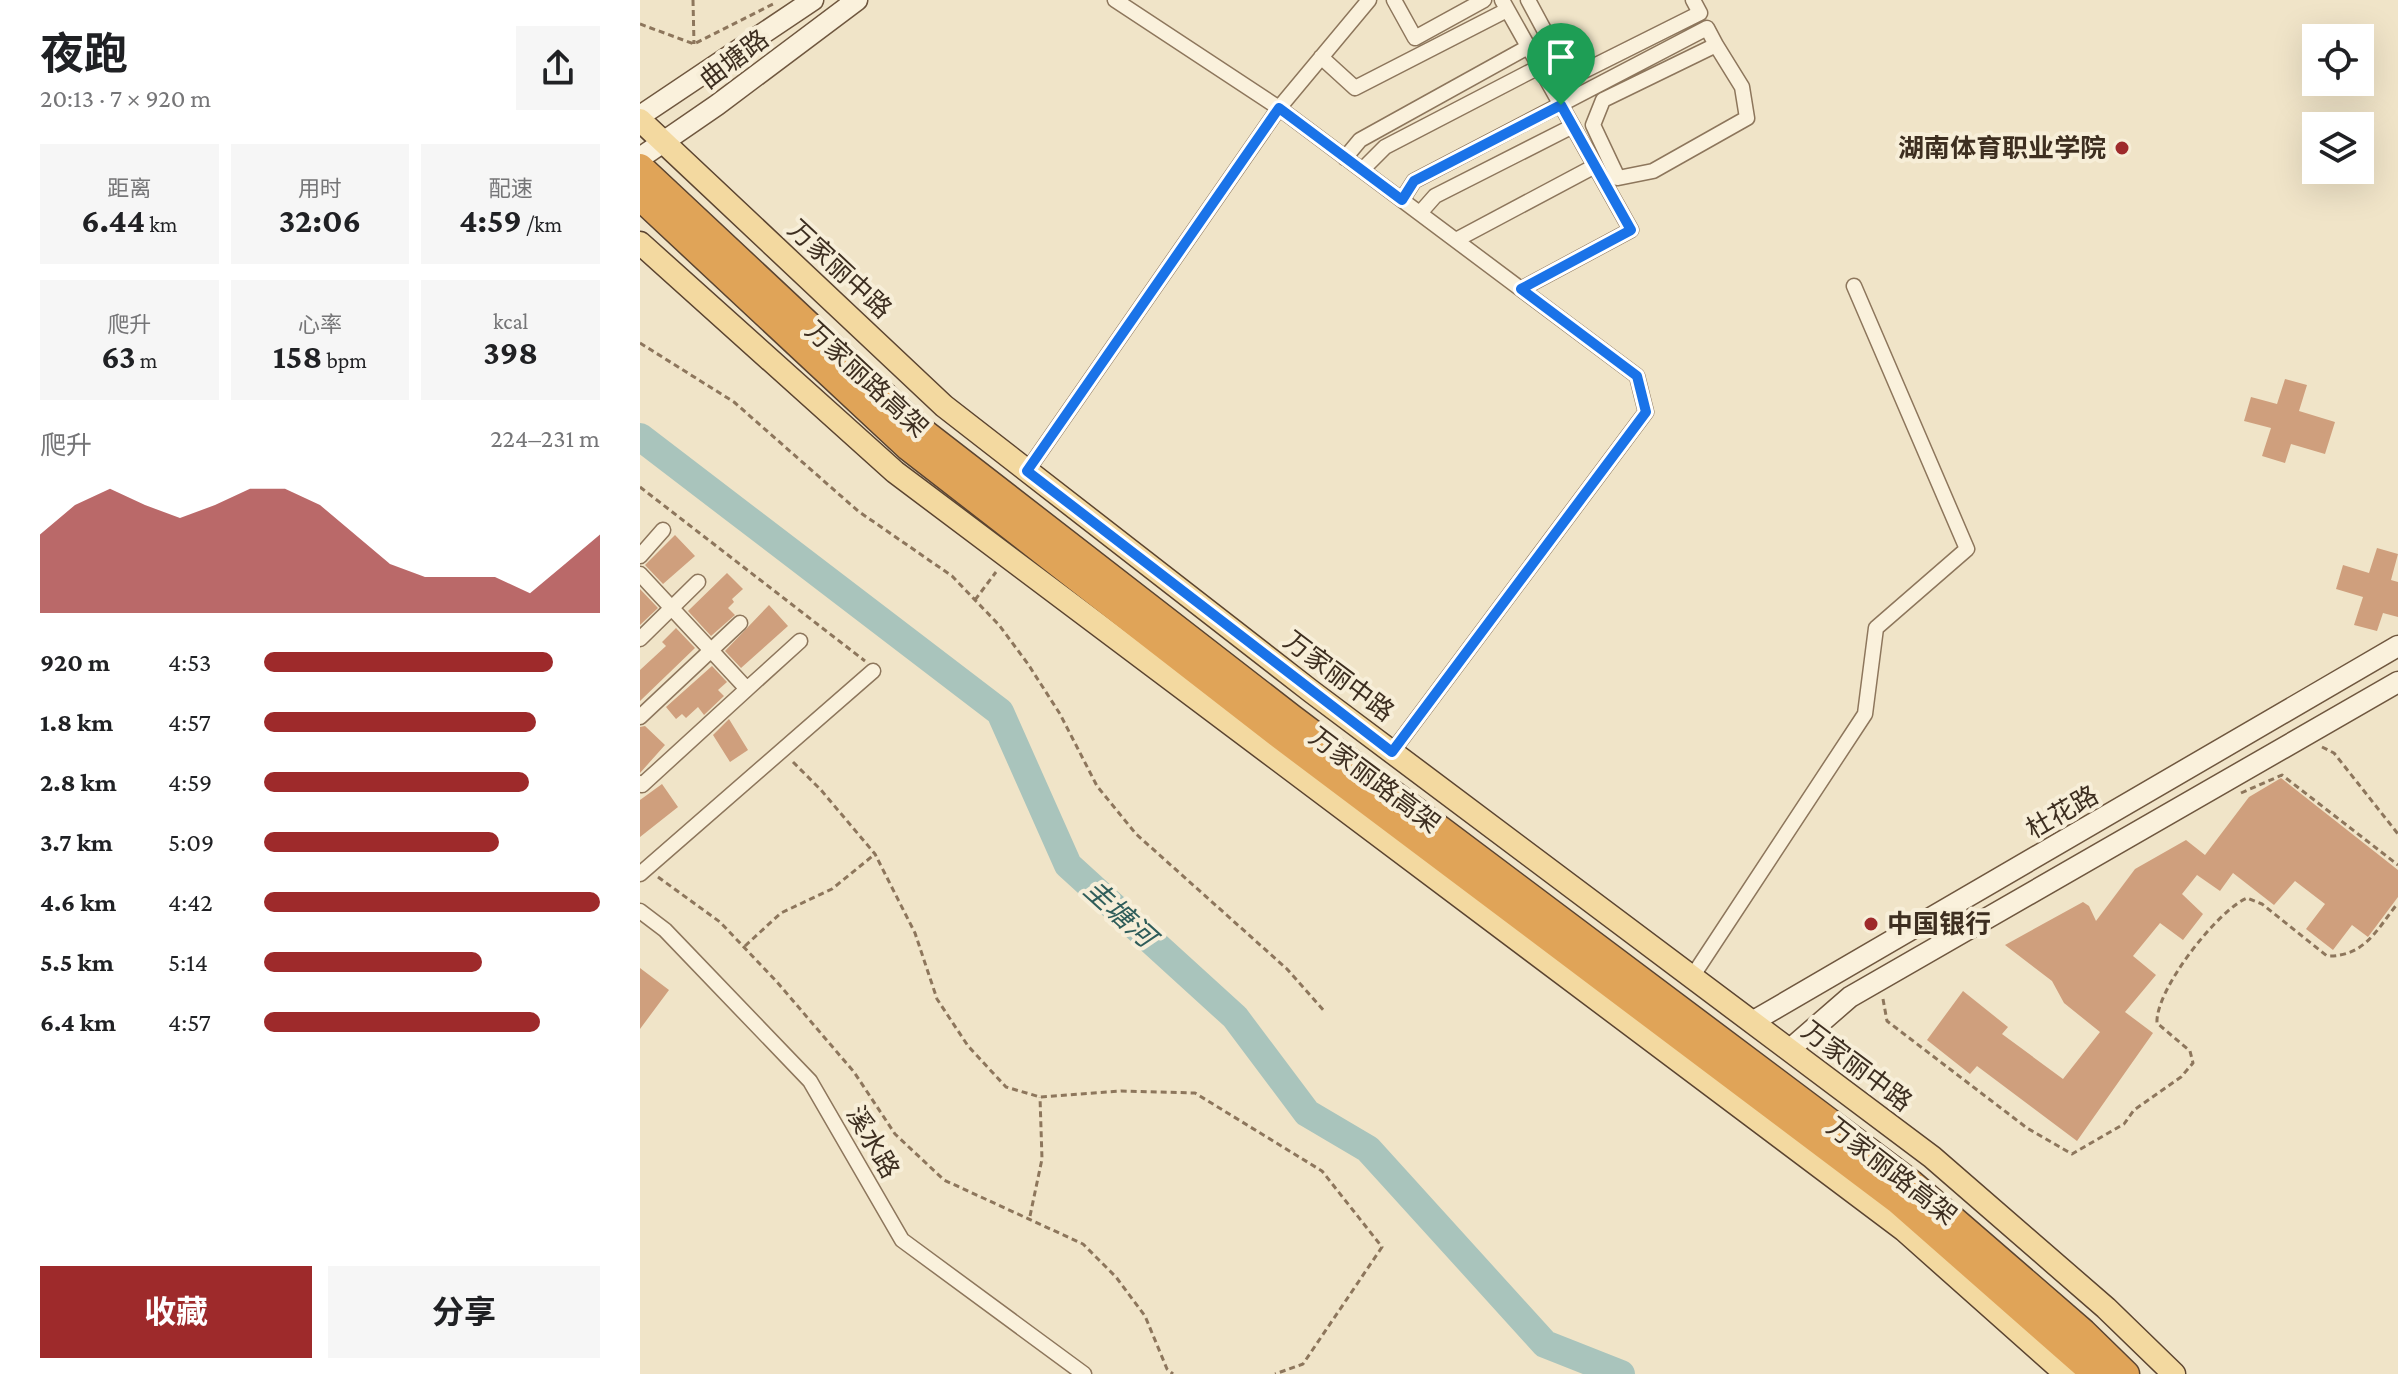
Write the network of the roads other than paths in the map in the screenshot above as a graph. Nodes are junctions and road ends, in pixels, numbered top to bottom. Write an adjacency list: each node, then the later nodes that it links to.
1 (813, 0): 19 (street, 曲塘路)
2 (857, 0): 21 (street, 曲塘路)
3 (1115, 0): 18 (street)
4 (1394, 0): 11 (street)
5 (1484, 0): 11 (street)
6 (1528, 0): 9 (street)
7 (1363, 3): 15 (street)
8 (1504, 5): 13 (street); 14 (street)
9 (1696, 7): 10 (street)
10 (1707, 28): 12 (street); 17 (street)
11 (1415, 38): 14 (street)
12 (1716, 45): 12 (street)
13 (1528, 47): 16 (street); 23 (street)
14 (1423, 53): 15 (street)
15 (1321, 57): 18 (street)
16 (1539, 67): 17 (street); 26 (street)
17 (1561, 105): 20 (street); 28 (street)
18 (1279, 108): 23 (street); 34 (street)
19 (640, 118): 21 (main road, 万家丽中路)
20 (1573, 126): 24 (street); 29 (street)
21 (663, 142): 22 (street, 曲塘路); 34 (main road, 万家丽中路)
22 (640, 158)
23 (1345, 158): 26 (street)
24 (1595, 166): 30 (street); 33 (street)
25 (640, 167): 59 (highway, 万家丽路高架)
26 (1362, 170): 28 (street)
27 (640, 197): 58 (highway, 万家丽路高架)
28 (1402, 200): 29 (street)
29 (1420, 213): 30 (street)
30 (1456, 240): 33 (street)
31 (640, 243): 57 (main road)
32 (1854, 286): 53 (street)
33 (1521, 289): 49 (street)
34 (1027, 471): 49 (main road, 万家丽中路)
35 (663, 530): 36 (street)
36 (640, 556)
37 (640, 574): 39 (street)
38 (698, 582): 39 (street)
39 (671, 608): 41 (street); 44 (street)
40 (740, 623): 44 (street)
41 (640, 639)
42 (800, 641): 47 (street)
43 (2398, 646): 54 (street, 杜花路)
44 (711, 650): 47 (street); 48 (street)
45 (873, 671): 51 (street)
46 (2398, 682): 55 (street, 杜花路)
47 (747, 689): 50 (street)
48 (640, 717)
49 (1392, 752): 53 (main road, 万家丽中路)
50 (641, 785)
51 (643, 872)
52 (640, 911): 56 (street, 溪水路)
53 (1692, 977): 54 (main road, 万家丽中路)
54 (1752, 1022): 55 (main road, 万家丽中路)
55 (1789, 1050): 60 (main road, 万家丽中路)
56 (1084, 1374)
57 (2066, 1374)
58 (2095, 1374)
59 (2126, 1374)
60 (2174, 1374)

